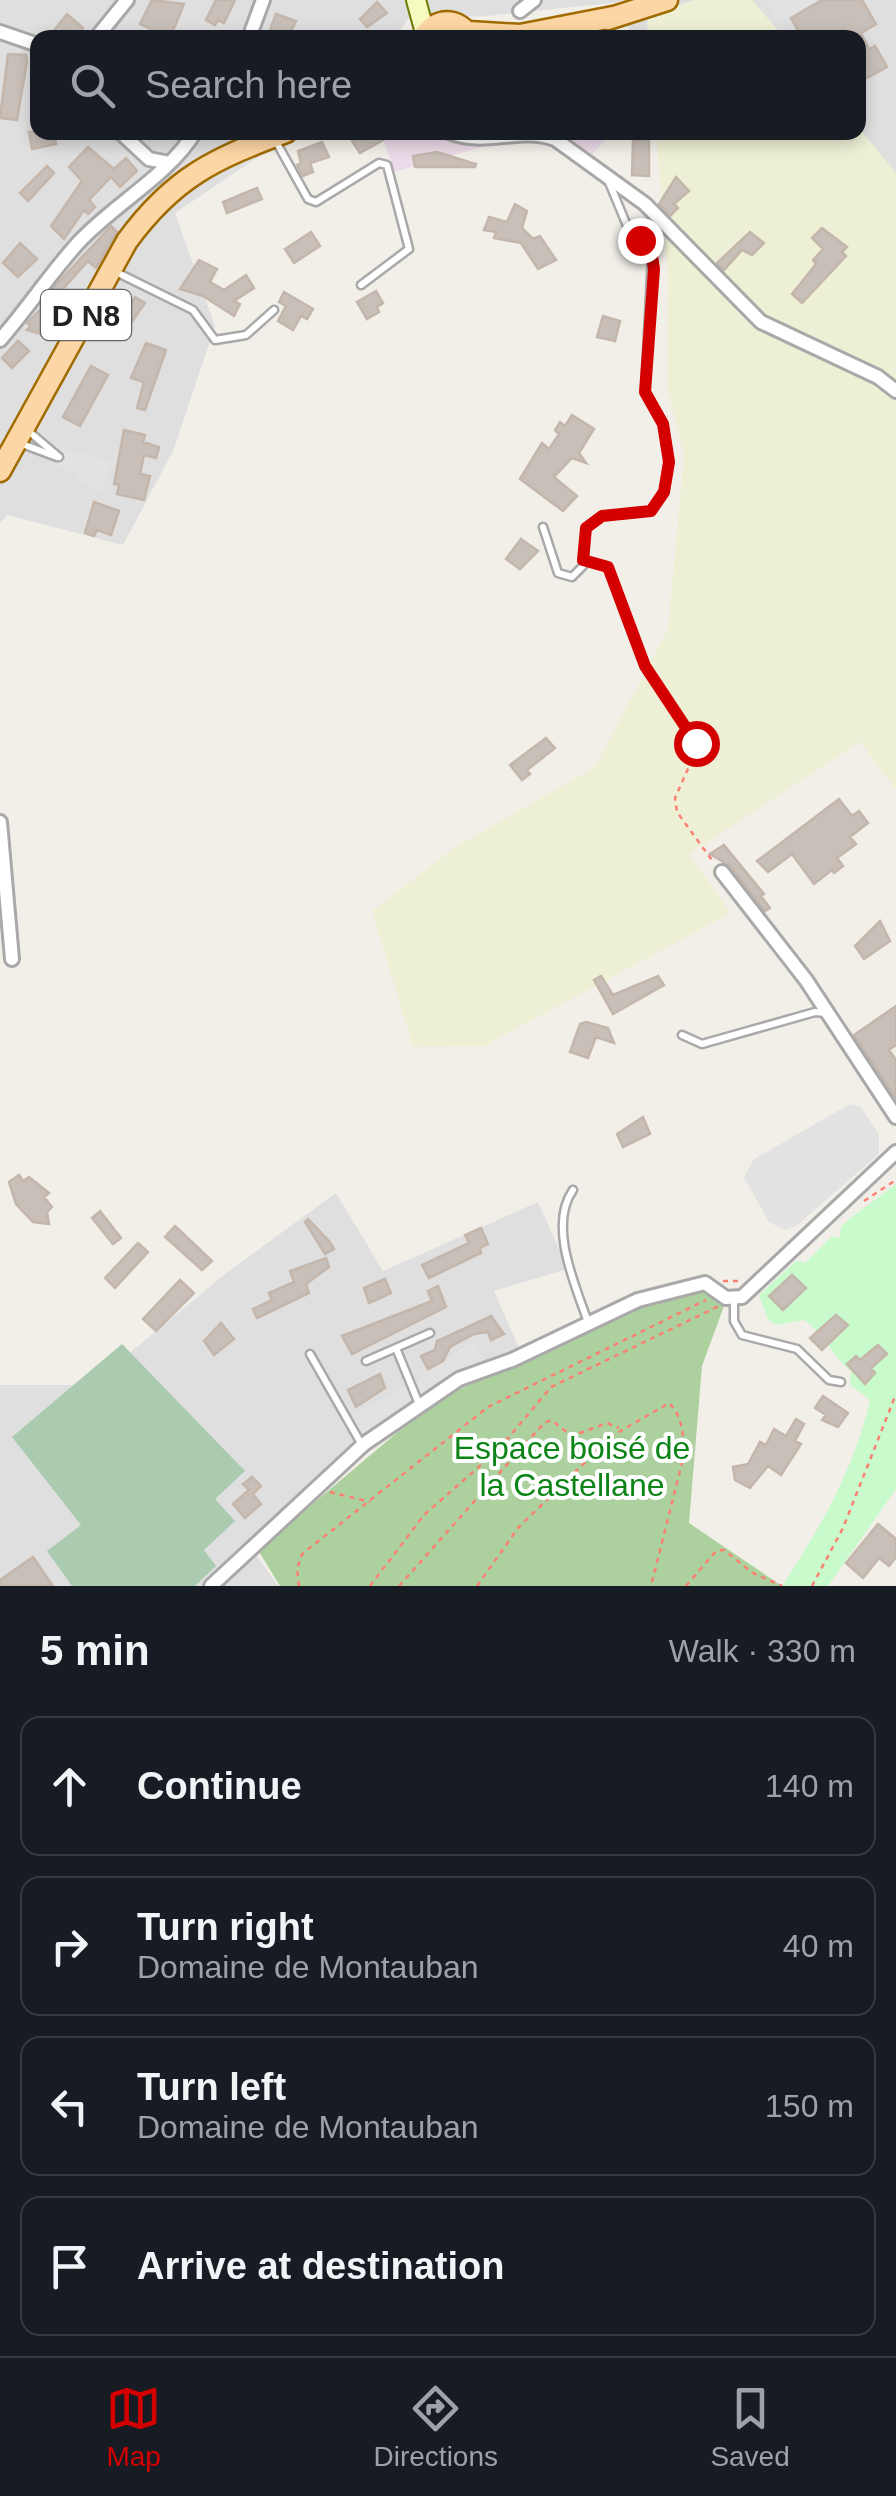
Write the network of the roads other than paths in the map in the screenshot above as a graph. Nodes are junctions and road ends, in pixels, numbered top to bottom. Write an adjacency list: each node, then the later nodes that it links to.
1 (127, 0): 9 (street)
2 (534, 0): 6 (street)
3 (667, 0): 7 (main road)
4 (418, 3): 8 (main road); 11 (main road)
5 (260, 5): 10 (street)
6 (520, 11)
7 (618, 16): 14 (main road); 15 (main road)
8 (444, 21): 12 (main road); 13 (main road)
9 (103, 30)
10 (252, 30)
11 (423, 30)
12 (431, 30)
13 (461, 30)
14 (546, 30)
15 (574, 30)
16 (0, 32): 17 (street)
17 (30, 42)
18 (129, 140): 23 (street)
19 (192, 140): 23 (street)
20 (265, 140): 23 (main road, D N8)
21 (282, 140): 26 (lane)
22 (553, 140): 24 (street)
23 (183, 167): 25 (main road, D N8); 28 (street)
24 (606, 174): 29 (street); 32 (lane)
25 (112, 270): 27 (lane); 30 (main road, D N8)
26 (362, 285)
27 (274, 310)
28 (0, 340)
29 (896, 391)
30 (20, 434): 30 (lane); 31 (main road, D N8)
31 (0, 471)
32 (543, 527)
33 (0, 822): 35 (street)
34 (722, 872): 36 (street)
35 (12, 959)
36 (828, 1014): 37 (lane); 38 (street)
37 (682, 1035)
38 (896, 1118)
39 (896, 1152): 41 (street)
40 (573, 1190): 42 (lane)
41 (730, 1299): 42 (street); 47 (lane)
42 (588, 1323): 48 (street)
43 (430, 1332): 44 (lane)
44 (396, 1348): 46 (lane); 48 (lane)
45 (310, 1354): 49 (lane)
46 (366, 1362)
47 (841, 1382)
48 (419, 1404): 49 (street)
49 (362, 1446): 50 (street)
50 (211, 1586)

